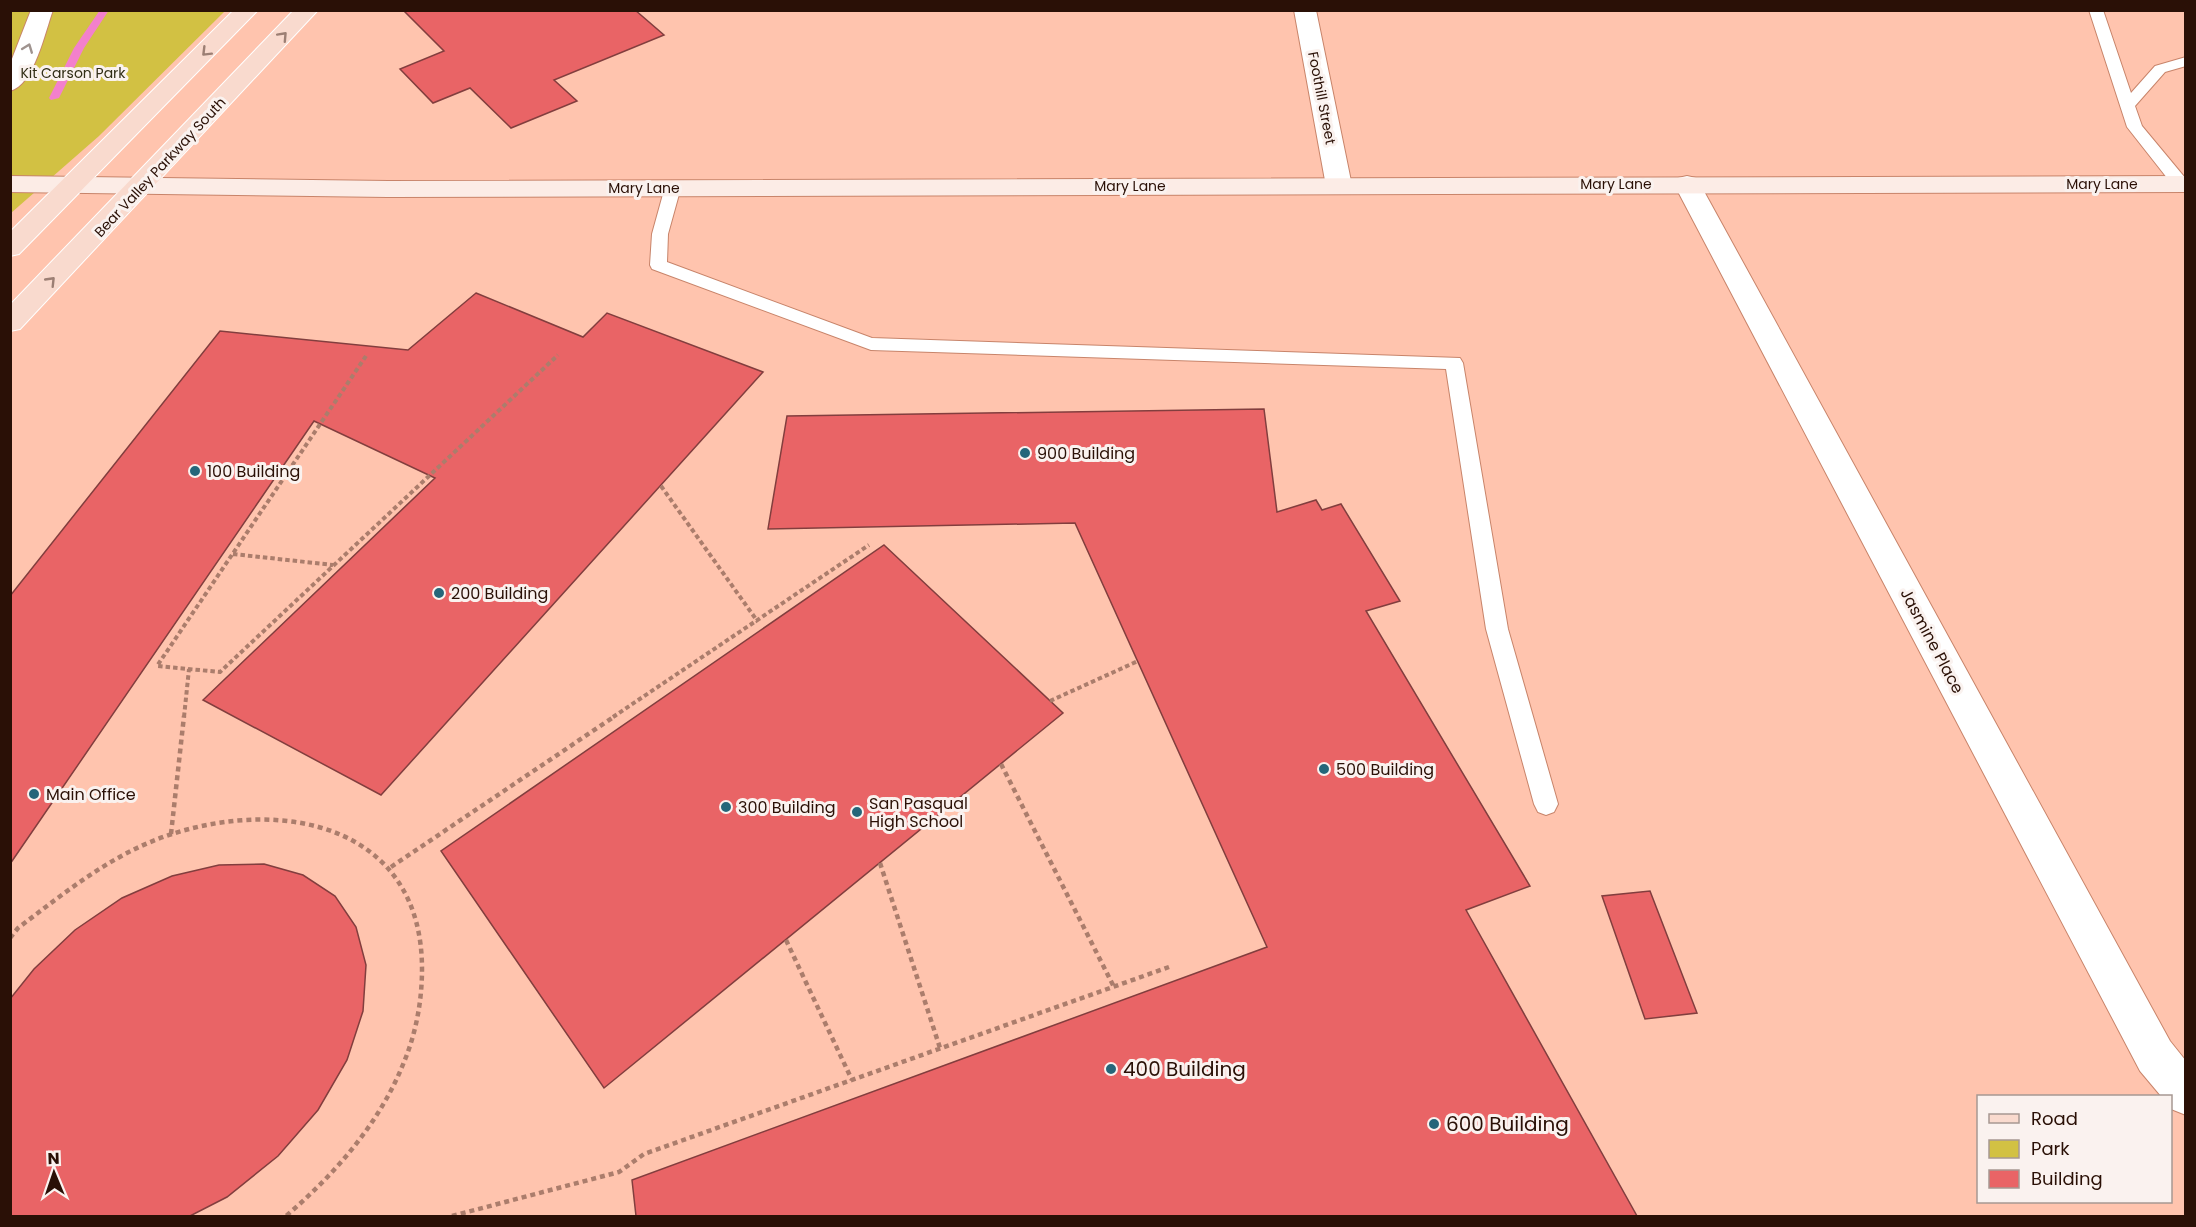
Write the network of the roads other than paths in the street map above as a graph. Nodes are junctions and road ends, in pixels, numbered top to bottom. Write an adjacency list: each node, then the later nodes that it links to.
1 (42, 10): 7 (street, one-way to 1)
2 (247, 10): 12 (main road, one-way to 12)
3 (307, 10): 13 (main road, Bear Valley Parkway South, one-way to 3)
4 (1305, 10): 14 (street, Foothill Street)
5 (2096, 10): 8 (lane)
6 (2186, 61): 8 (lane)
7 (10, 84)
8 (2129, 104): 11 (lane)
9 (10, 184): 12 (street, Mary Lane)
10 (1687, 184): 11 (street, Mary Lane); 14 (street, Mary Lane); 19 (street, Jasmine Place)
11 (2183, 184)
12 (75, 185): 13 (street, Mary Lane); 16 (main road)
13 (142, 186): 15 (street, Mary Lane); 17 (main road, Bear Valley Parkway South, one-way to 13)
14 (1339, 186): 15 (street, Mary Lane)
15 (673, 188): 18 (lane)
16 (10, 248)
17 (10, 322)
18 (1546, 804)
19 (2186, 1094)

